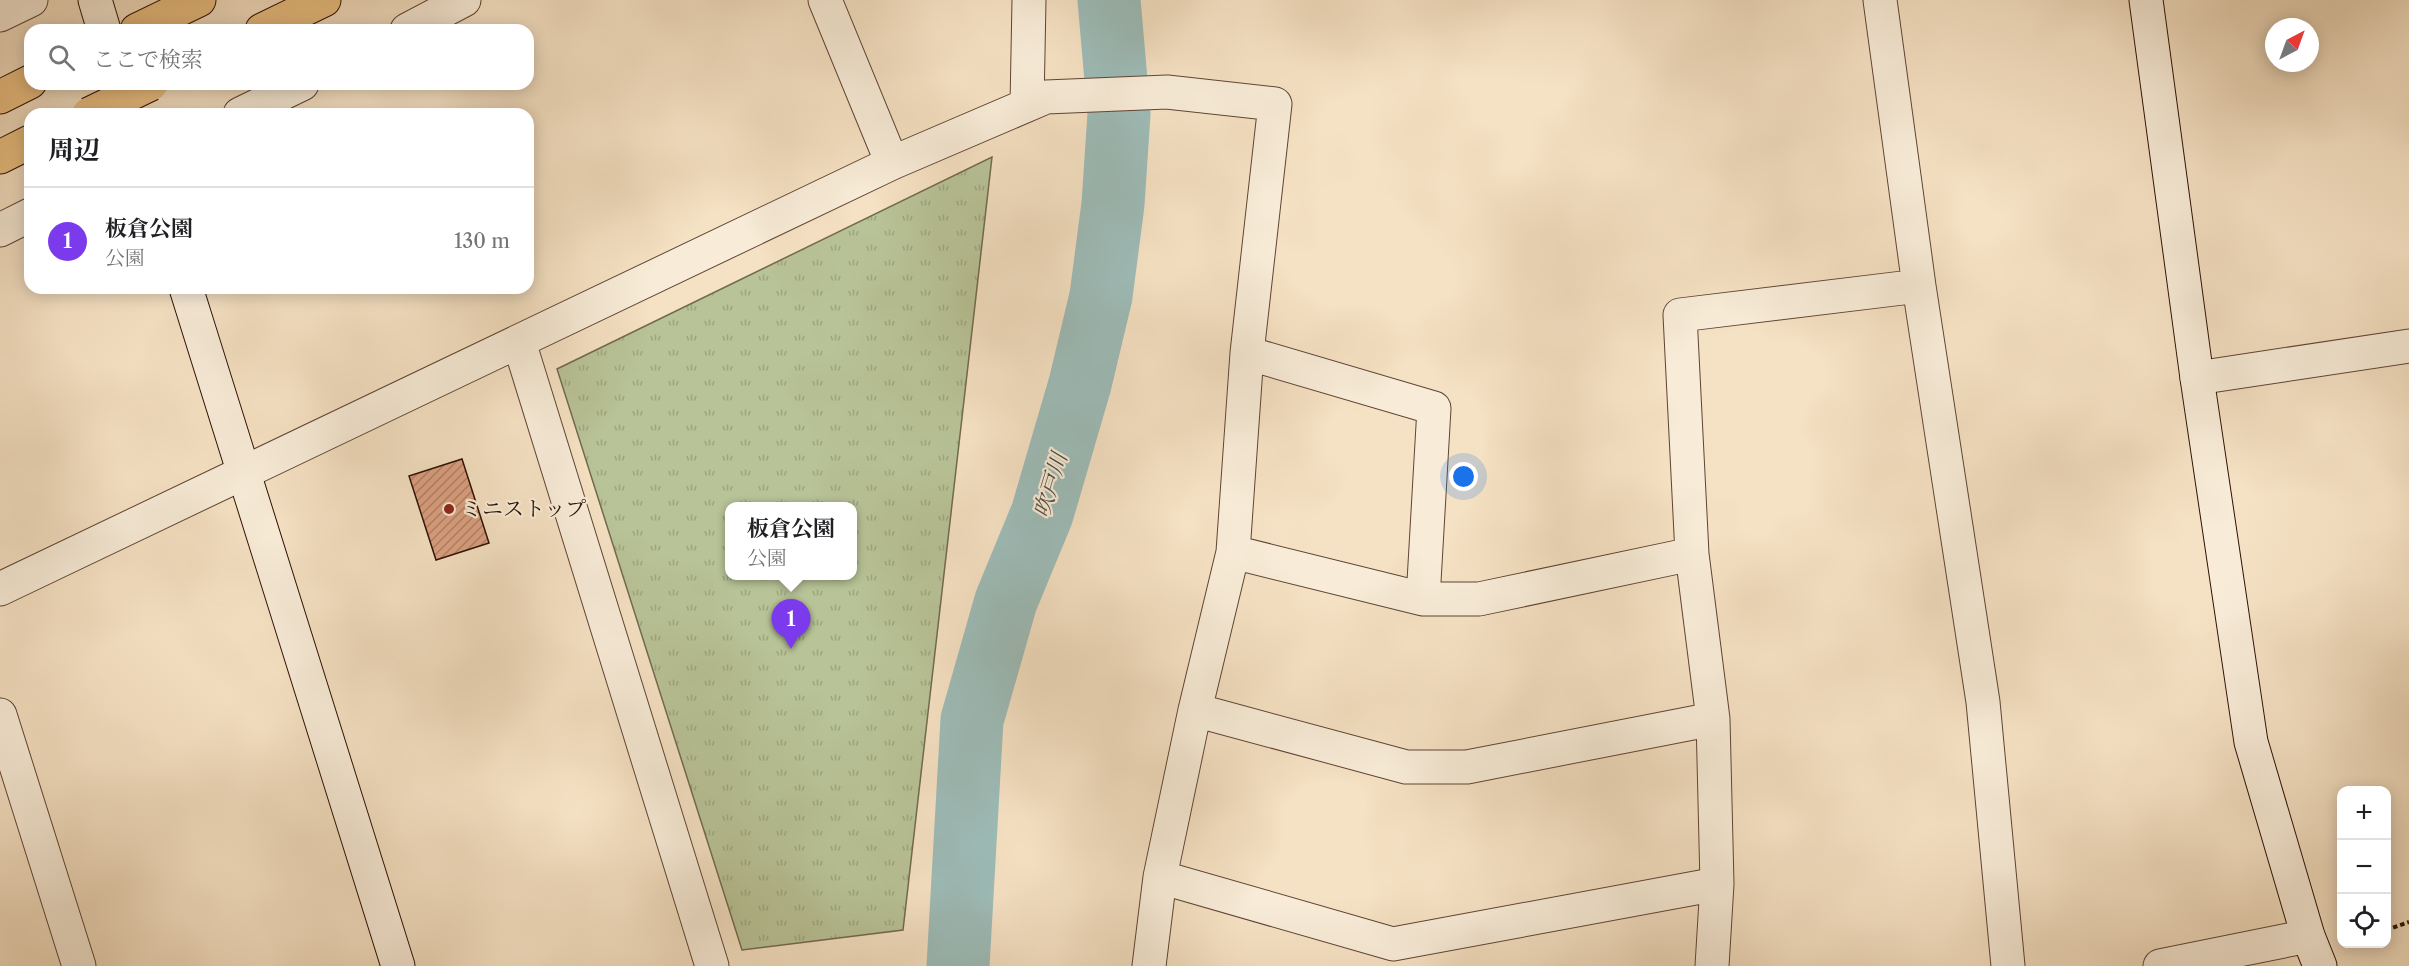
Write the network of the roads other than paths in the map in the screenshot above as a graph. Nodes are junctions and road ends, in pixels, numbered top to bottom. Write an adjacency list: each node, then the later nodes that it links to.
1 (31, 0): 10 (street)
2 (95, 0): 11 (street)
3 (199, 0): 12 (highway)
4 (324, 0): 13 (highway)
5 (464, 0): 14 (street)
6 (825, 0): 26 (street)
7 (1029, 0): 20 (street)
8 (1880, 0): 29 (street)
9 (2146, 0): 34 (street)
10 (0, 15)
11 (102, 24)
12 (149, 24)
13 (274, 24)
14 (418, 24)
15 (24, 85): 19 (highway)
16 (123, 90): 22 (street)
17 (139, 90): 21 (highway, bridge)
18 (290, 90): 23 (street)
19 (0, 97)
20 (1036, 101): 26 (street); 33 (street)
21 (101, 108)
22 (128, 108)
23 (252, 108)
24 (24, 145): 25 (highway)
25 (0, 157)
26 (892, 163): 31 (street)
27 (24, 218): 28 (street)
28 (0, 230)
29 (1919, 286): 37 (street); 52 (street)
30 (188, 294): 35 (street)
31 (519, 342): 35 (street); 49 (street)
32 (2409, 346): 34 (street)
33 (1247, 352): 36 (street); 39 (street)
34 (2197, 378): 45 (street)
35 (246, 472): 38 (street); 48 (street)
36 (1233, 552): 39 (street); 40 (street)
37 (1692, 554): 39 (street); 42 (street)
38 (0, 589)
39 (1423, 599)
40 (1195, 710): 42 (street); 43 (street)
41 (0, 715): 47 (street)
42 (1713, 719): 44 (street)
43 (1160, 877): 46 (street); 50 (street)
44 (1716, 884): 46 (street); 51 (street)
45 (2308, 936): 53 (street); 54 (street)
46 (1399, 955)
47 (79, 966)
48 (398, 966)
49 (712, 966)
50 (1149, 966)
51 (1712, 966)
52 (2008, 966)
53 (2160, 966)
54 (2320, 966)

